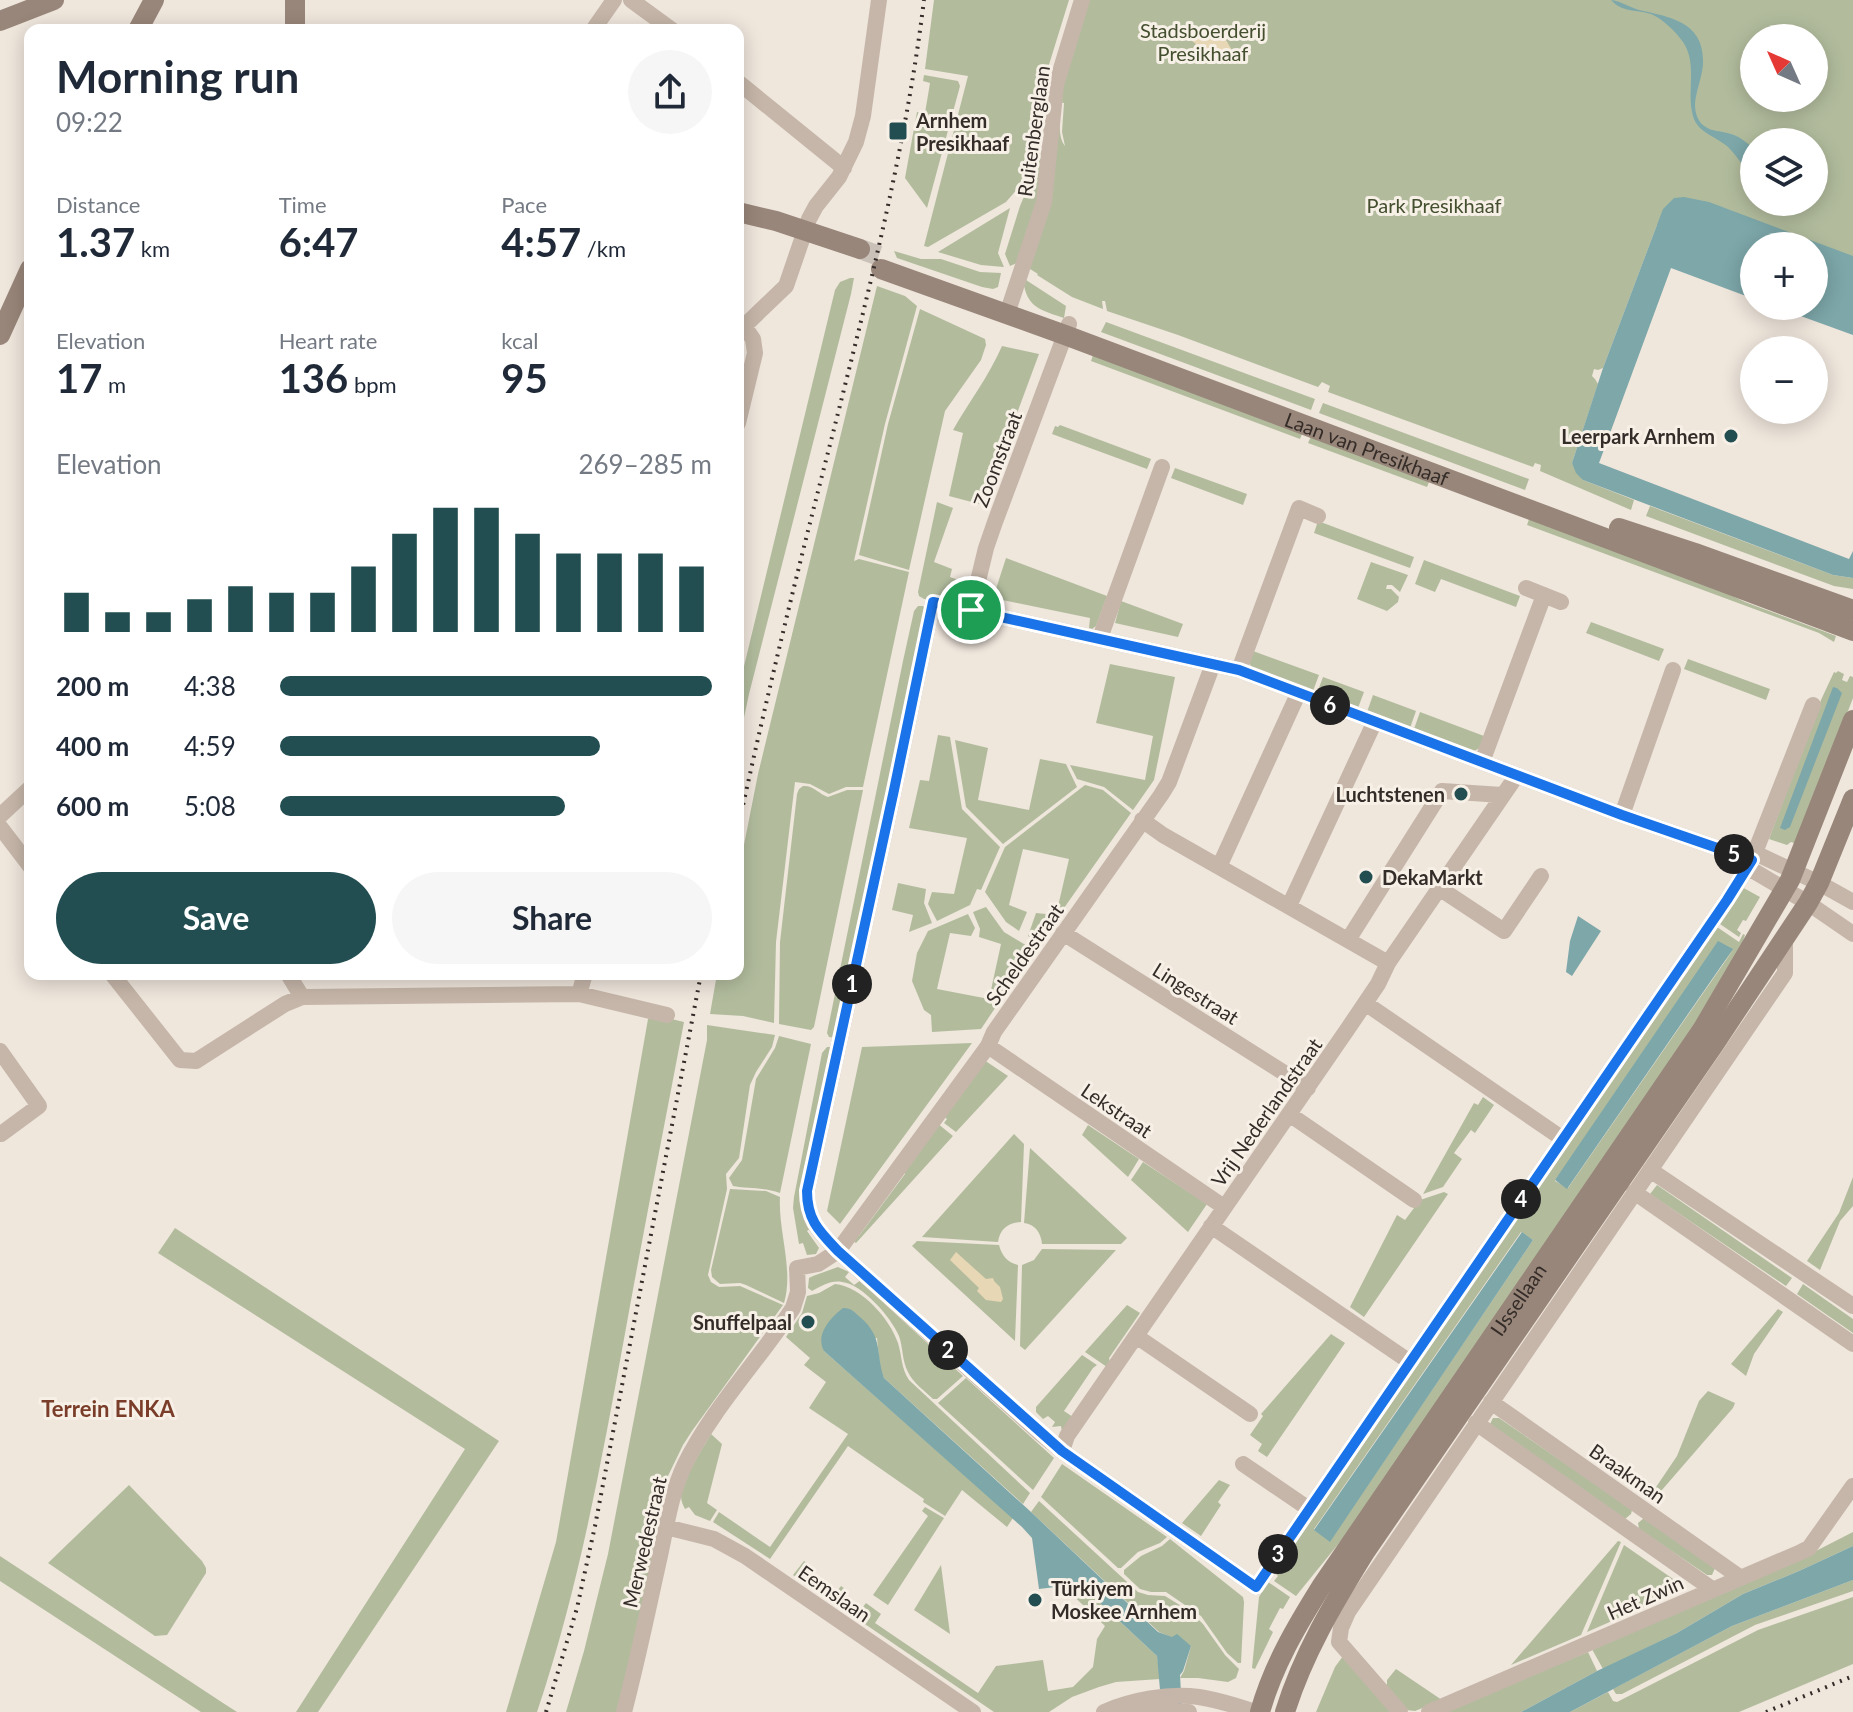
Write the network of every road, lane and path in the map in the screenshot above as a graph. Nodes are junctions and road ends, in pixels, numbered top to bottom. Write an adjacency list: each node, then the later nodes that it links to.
1 (54, 0): 8 (main road)
2 (295, 0): 10 (main road)
3 (614, 0): 11 (street)
4 (631, 0): 12 (street)
5 (879, 0): 14 (street)
6 (1082, 0): 21 (street, Ruitenberglaan)
7 (144, 1): 9 (main road)
8 (0, 21)
9 (139, 24)
10 (295, 24)
11 (597, 24)
12 (664, 24)
13 (744, 87): 14 (street)
14 (844, 168): 17 (street)
15 (744, 214): 17 (main road)
16 (744, 222): 17 (main road)
17 (802, 236): 18 (main road); 22 (street)
18 (859, 256)
19 (883, 264): 21 (main road, Laan van Presikhaaf)
20 (24, 282): 25 (main road)
21 (1009, 308): 23 (main road, Laan van Presikhaaf)
22 (744, 326)
23 (1067, 329): 32 (street, Zoomstraat); 33 (main road, Laan van Presikhaaf); 34 (main road, Laan van Presikhaaf)
24 (744, 332): 26 (street)
25 (0, 335)
26 (744, 398)
27 (1162, 467): 35 (street)
28 (1318, 516): 37 (street)
29 (1526, 588): 30 (street)
30 (1544, 595): 31 (street); 43 (street)
31 (1561, 602)
32 (971, 610): 35 (street); 85 (street)
33 (1853, 610)
34 (1853, 631)
35 (1100, 638): 36 (street)
36 (1213, 664): 37 (street); 50 (street, Scheldestraat)
37 (1239, 670): 39 (street)
38 (1673, 670): 48 (street)
39 (1298, 694): 42 (street); 54 (street)
40 (1813, 705): 53 (street)
41 (1853, 720): 56 (main road, IJssellaan)
42 (1375, 721): 43 (street); 60 (street)
43 (1482, 762): 44 (street)
44 (1517, 775): 46 (street, Vrij Nederlandstraat); 48 (street)
45 (24, 794): 49 (street)
46 (1502, 795): 58 (street, Vrij Nederlandstraat); 65 (street)
47 (1853, 799): 57 (main road, IJssellaan)
48 (1622, 815): 53 (street)
49 (0, 816)
50 (1142, 820): 54 (street); 62 (street, Scheldestraat)
51 (0, 827): 52 (street)
52 (24, 858)
53 (1751, 860): 56 (street); 79 (street)
54 (1219, 867): 60 (street)
55 (1541, 876): 58 (street)
56 (1789, 880): 57 (street); 61 (street); 107 (main road, IJssellaan)
57 (1819, 883): 59 (street); 61 (main road, IJssellaan)
58 (1439, 888): 66 (street, Vrij Nederlandstraat)
59 (1846, 898)
60 (1289, 906): 65 (street)
61 (1817, 909): 63 (street); 64 (main road, IJssellaan)
62 (1063, 933): 74 (street, Scheldestraat); 76 (street, Lingestraat)
63 (1853, 934)
64 (1785, 939): 80 (street, IJssellaan); 108 (main road, IJssellaan)
65 (1348, 940): 66 (street)
66 (1388, 963): 72 (street, Vrij Nederlandstraat)
67 (117, 980): 71 (street)
68 (292, 980): 71 (street)
69 (583, 980): 70 (street)
70 (579, 994): 71 (street); 73 (street)
71 (302, 997)
72 (1365, 1003): 76 (street, Vrij Nederlandstraat); 79 (street)
73 (667, 1015)
74 (988, 1046): 83 (street, Lekstraat); 85 (street, Scheldestraat)
75 (0, 1051): 78 (street)
76 (1308, 1088): 77 (street, Vrij Nederlandstraat)
77 (1289, 1114): 82 (street); 83 (street, Vrij Nederlandstraat)
78 (0, 1133)
79 (1563, 1139): 91 (street)
80 (1650, 1170): 81 (street, IJssellaan); 86 (street)
81 (1634, 1192): 87 (street); 92 (street, IJssellaan)
82 (1414, 1200)
83 (1224, 1207): 84 (street, Vrij Nederlandstraat)
84 (1211, 1226): 89 (street, Vrij Nederlandstraat); 91 (street)
85 (838, 1251): 95 (street); 99 (street, Merwedestraat)
86 (1806, 1274): 87 (street); 88 (street)
87 (1787, 1298): 90 (street)
88 (1853, 1306)
89 (1136, 1336): 93 (street); 95 (street, Vrij Nederlandstraat)
90 (1853, 1344)
91 (1410, 1362): 98 (street)
92 (1491, 1402): 94 (street, IJssellaan); 100 (street, Braakman)
93 (1250, 1414)
94 (1476, 1423): 101 (street); 109 (street, IJssellaan)
95 (1062, 1451): 98 (street)
96 (1243, 1464): 98 (street)
97 (1853, 1486): 100 (street, Het Zwin)
98 (1309, 1509)
99 (666, 1527): 104 (street, Merwedestraat); 105 (street, Eemslaan)
100 (1741, 1578): 101 (street, Het Zwin)
101 (1712, 1589): 110 (street, Het Zwin)
102 (1158, 1704): 103 (street); 106 (street)
103 (1186, 1706): 107 (street)
104 (624, 1712)
105 (973, 1712)
106 (1104, 1712)
107 (1257, 1712)
108 (1285, 1712)
109 (1400, 1712)
110 (1429, 1712)

